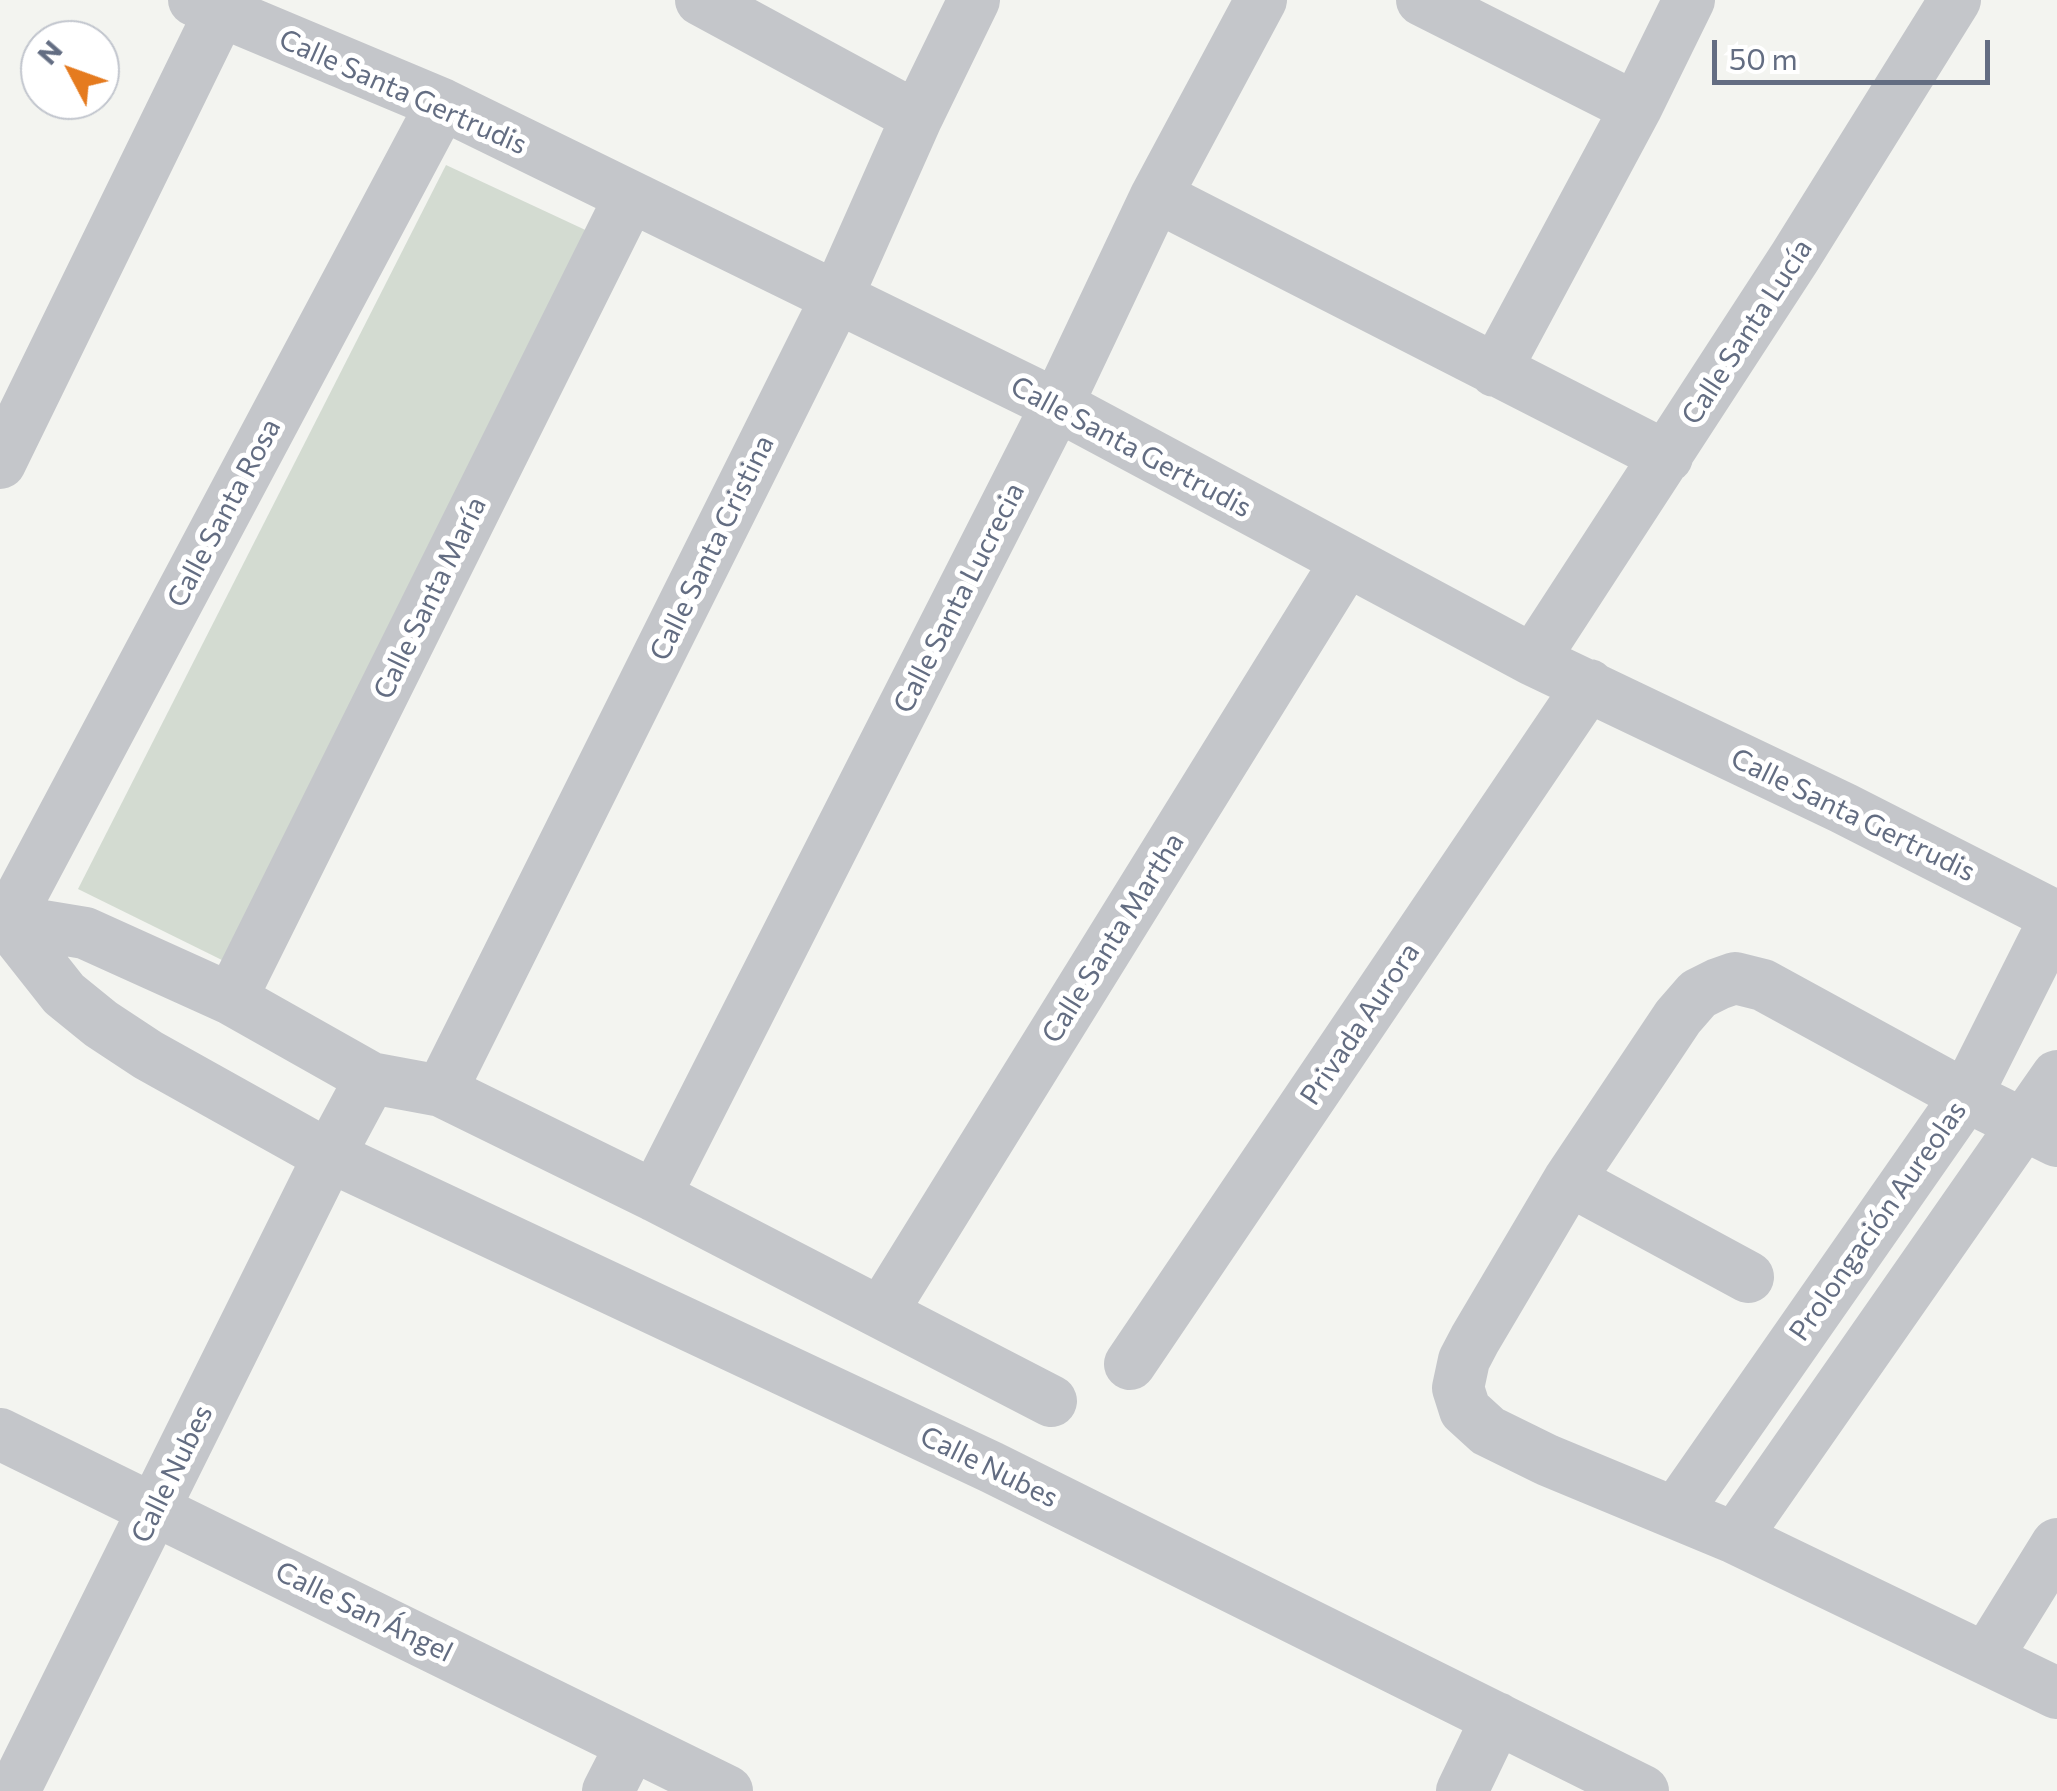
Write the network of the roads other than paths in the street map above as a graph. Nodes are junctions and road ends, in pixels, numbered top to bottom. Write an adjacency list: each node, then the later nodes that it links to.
1 (701, 0): 10 (street)
2 (974, 0): 10 (street, Calle Santa Cristina)
3 (1261, 0): 11 (street, Calle Santa Lucrecia)
4 (1422, 0): 9 (street)
5 (1688, 0): 9 (street)
6 (1954, 0): 16 (street, Calle Santa Lucía)
7 (213, 4): 8 (street, Calle Santa Gertrudis); 17 (street)
8 (442, 104): 12 (street, Calle Santa Gertrudis); 22 (street, Calle Santa Rosa)
9 (1636, 108): 14 (street)
10 (917, 116): 13 (street, Calle Santa Cristina)
11 (1156, 196): 14 (street); 15 (street, Calle Santa Lucrecia)
12 (630, 197): 13 (street, Calle Santa Gertrudis); 23 (street, Calle Santa María)
13 (836, 298): 15 (street, Calle Santa Gertrudis); 26 (street, Calle Santa Cristina)
14 (1495, 371): 16 (street)
15 (1057, 405): 18 (street, Calle Santa Gertrudis); 31 (street, Calle Santa Lucrecia)
16 (1667, 457): 19 (street, Calle Santa Lucía)
17 (0, 463)
18 (1346, 562): 19 (street, Calle Santa Gertrudis); 33 (street, Calle Santa Martha)
19 (1533, 660): 20 (street, Calle Santa Gertrudis)
20 (1589, 685): 21 (street, Calle Santa Gertrudis); 34 (street, Privada Aurora)
21 (2056, 917): 27 (street, Prolongación Aureolas)
22 (3, 921): 23 (street); 29 (street, Calle Nubes)
23 (231, 999): 25 (street)
24 (2057, 1076): 28 (street)
25 (372, 1078): 26 (street); 29 (street, Calle Nubes)
26 (441, 1091): 31 (street)
27 (1966, 1096): 28 (street); 30 (street); 38 (street, Prolongación Aureolas)
28 (2040, 1133): 39 (street)
29 (329, 1156): 37 (street, Calle Nubes); 43 (street, Calle Nubes)
30 (1570, 1180): 32 (street); 38 (street)
31 (655, 1196): 33 (street)
32 (1748, 1277)
33 (881, 1313): 35 (street)
34 (1130, 1364)
35 (1050, 1401)
36 (0, 1434): 37 (street, Calle San Ángel)
37 (154, 1512): 44 (street, Calle San Ángel); 45 (street, Calle Nubes)
38 (1676, 1512): 39 (street)
39 (1736, 1538): 41 (street)
40 (2057, 1544): 41 (street)
41 (1987, 1656): 42 (street)
42 (2057, 1693)
43 (1497, 1718): 47 (street); 48 (street, Calle Nubes)
44 (620, 1768): 46 (street, Calle San Ángel)
45 (14, 1791)
46 (726, 1791)
47 (1462, 1791)
48 (1643, 1791)

